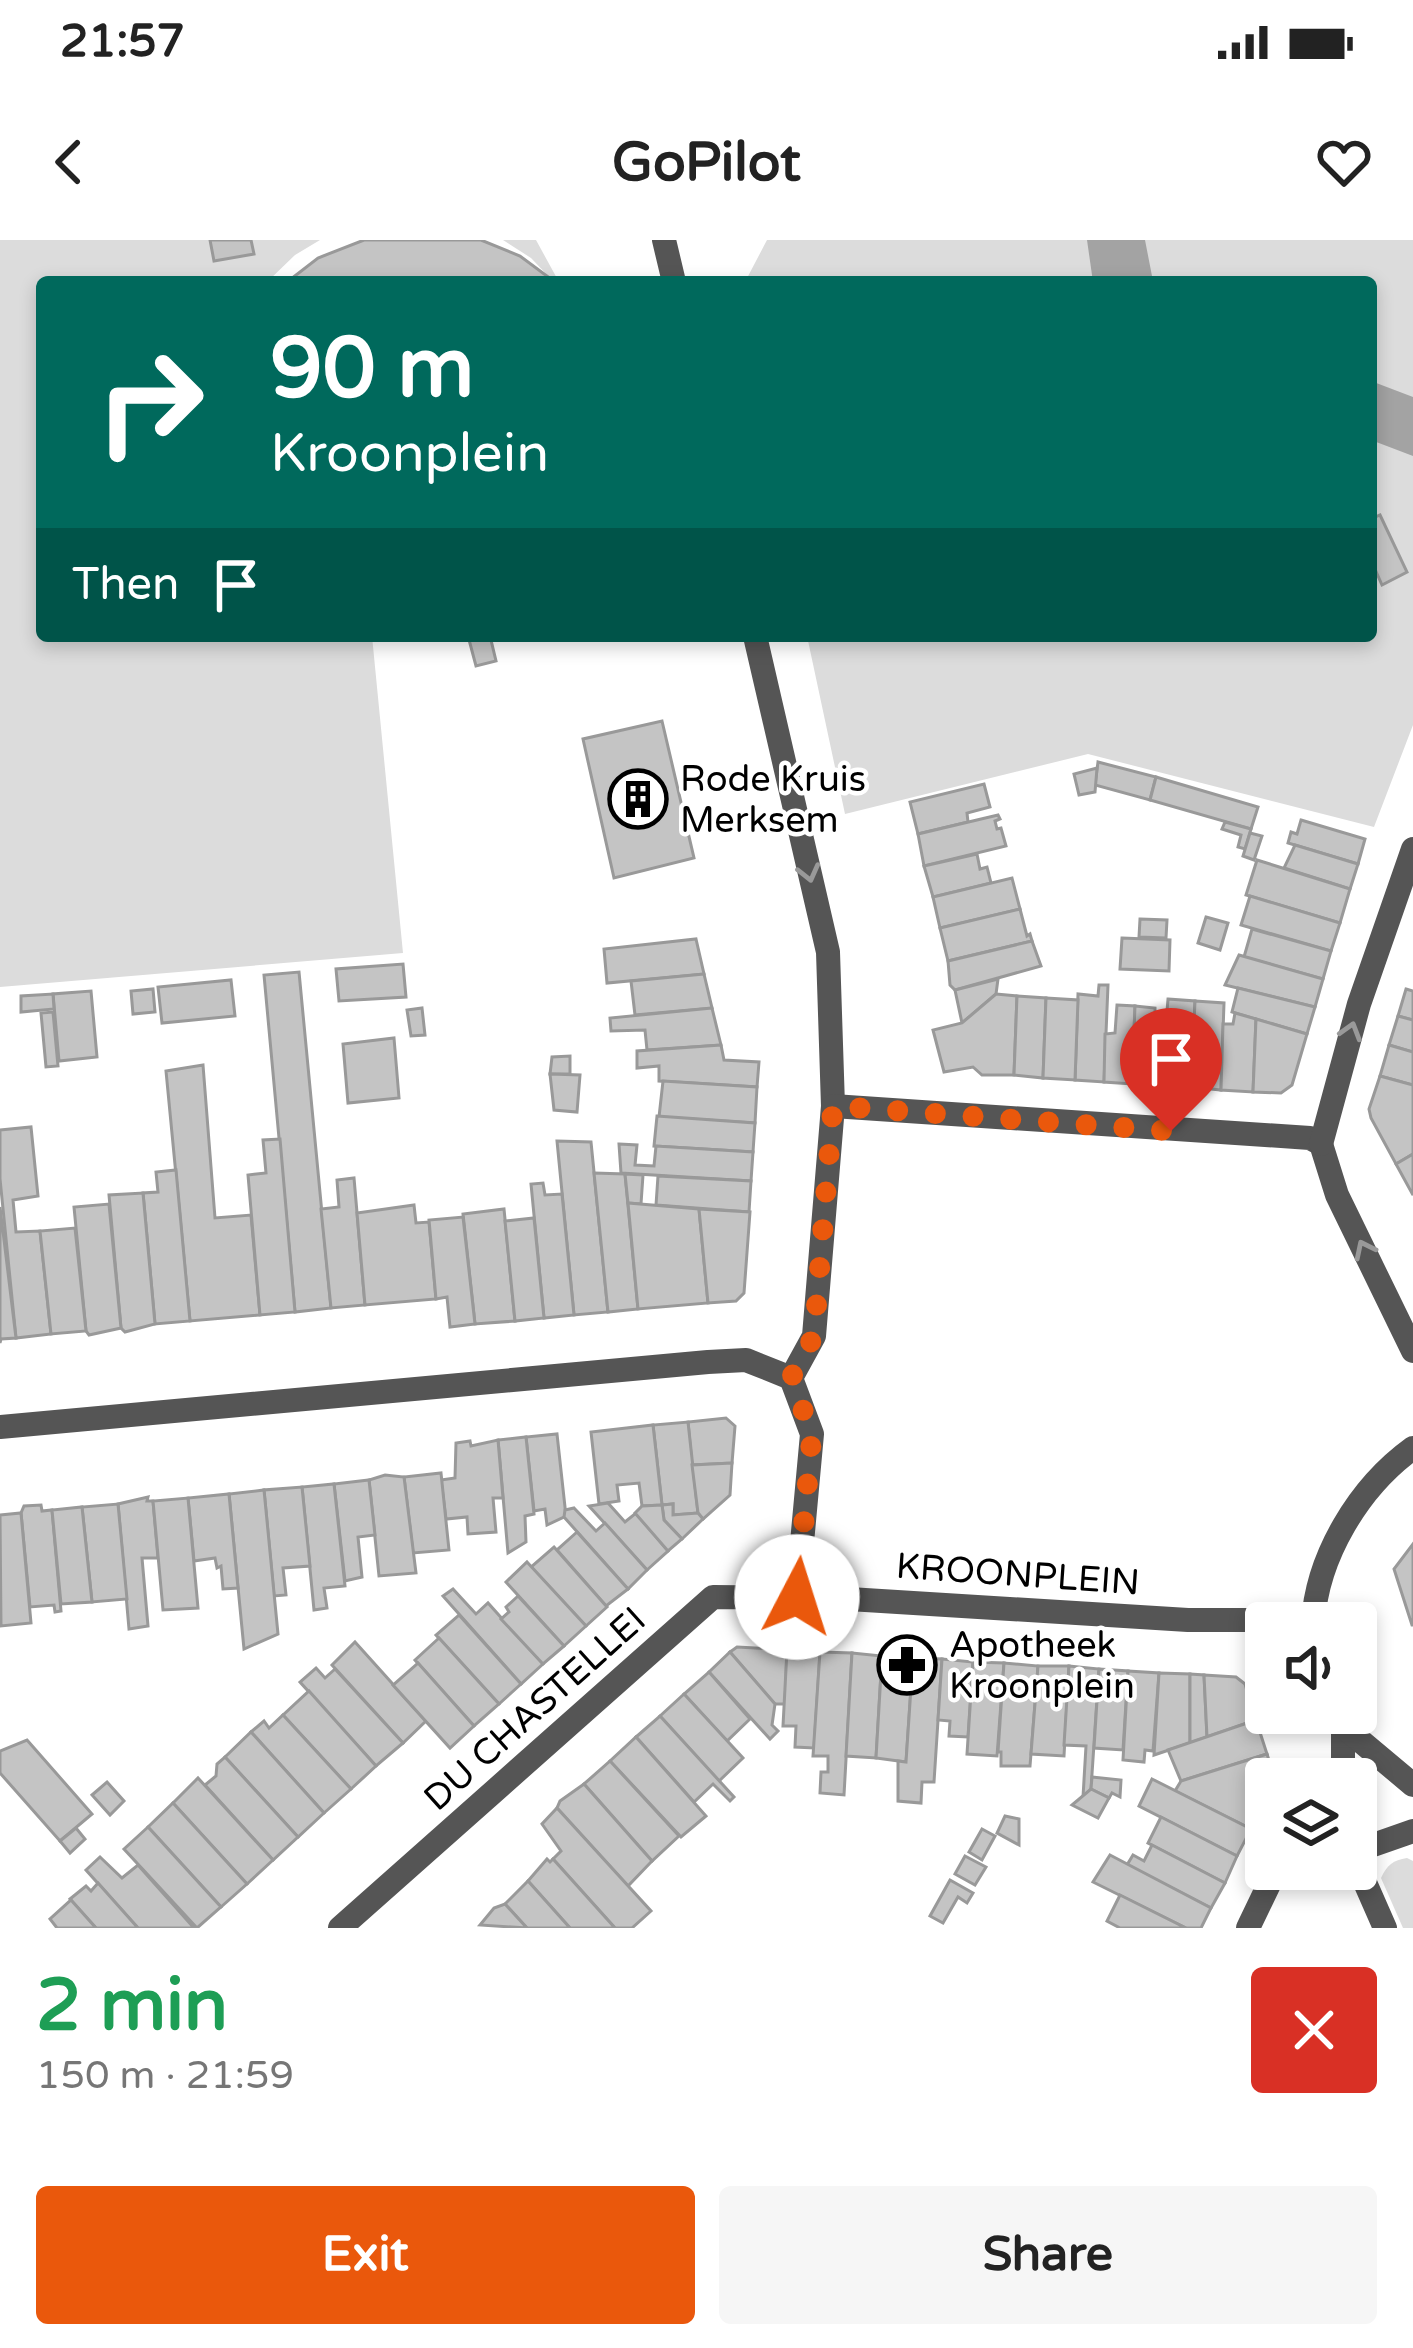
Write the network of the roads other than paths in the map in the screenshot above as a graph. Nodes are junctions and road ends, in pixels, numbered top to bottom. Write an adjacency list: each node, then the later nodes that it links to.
1 (664, 240): 2 (street)
2 (673, 276)
3 (756, 642): 5 (street, one-way to 5)
4 (1413, 849): 6 (street, one-way to 4)
5 (833, 1106): 6 (street); 8 (street)
6 (1321, 1144): 7 (street, one-way to 6)
7 (1413, 1351)
8 (791, 1378): 9 (street); 11 (street)
9 (0, 1427)
10 (1413, 1448): 12 (street, KROONPLEIN)
11 (797, 1597): 13 (street, KROONPLEIN); 20 (street, DU CHASTELLEI)
12 (1315, 1602)
13 (1245, 1621)
14 (1357, 1734): 15 (street)
15 (1413, 1785)
16 (1413, 1831): 17 (street)
17 (1377, 1844)
18 (1266, 1890): 21 (street)
19 (1368, 1890): 22 (street)
20 (340, 1928)
21 (1248, 1928)
22 (1384, 1928)

